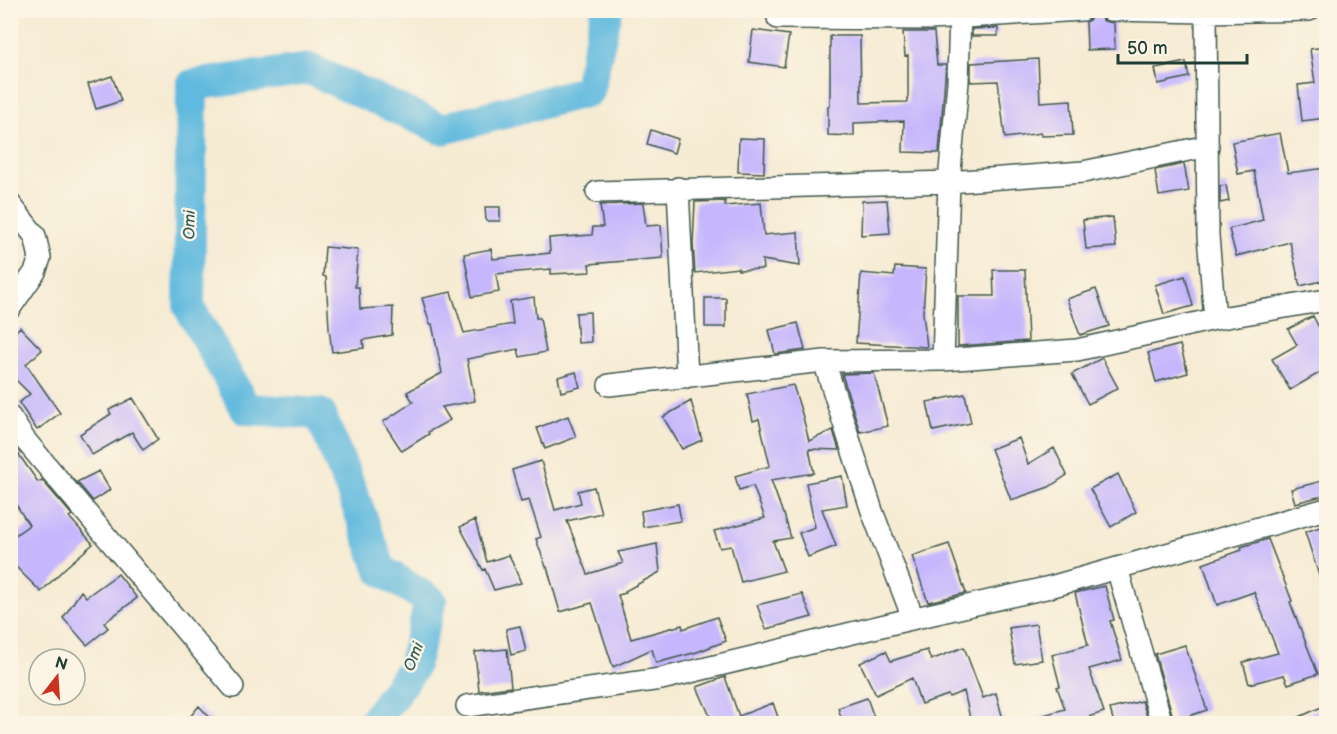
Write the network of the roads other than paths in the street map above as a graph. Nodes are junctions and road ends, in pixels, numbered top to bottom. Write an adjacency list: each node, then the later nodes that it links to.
1 (1082, 10): 5 (street)
2 (1110, 10): 4 (street)
3 (1309, 10): 4 (street)
4 (1206, 12): 7 (street)
5 (960, 14): 6 (street); 8 (street)
6 (778, 18)
7 (1208, 146): 8 (street); 14 (street)
8 (949, 182): 9 (street); 15 (street)
9 (678, 188): 10 (street); 17 (street)
10 (597, 192)
11 (10, 204): 13 (street)
12 (1326, 300): 14 (street)
13 (10, 308)
14 (1215, 319): 15 (street)
15 (943, 360): 16 (street)
16 (824, 361): 17 (street); 23 (street)
17 (687, 377): 18 (street)
18 (609, 385)
19 (10, 417): 20 (street)
20 (18, 445): 24 (street)
21 (1326, 509): 22 (street)
22 (1117, 568): 23 (street); 26 (street)
23 (914, 618): 25 (street)
24 (233, 687)
25 (467, 706)
26 (1162, 723)

